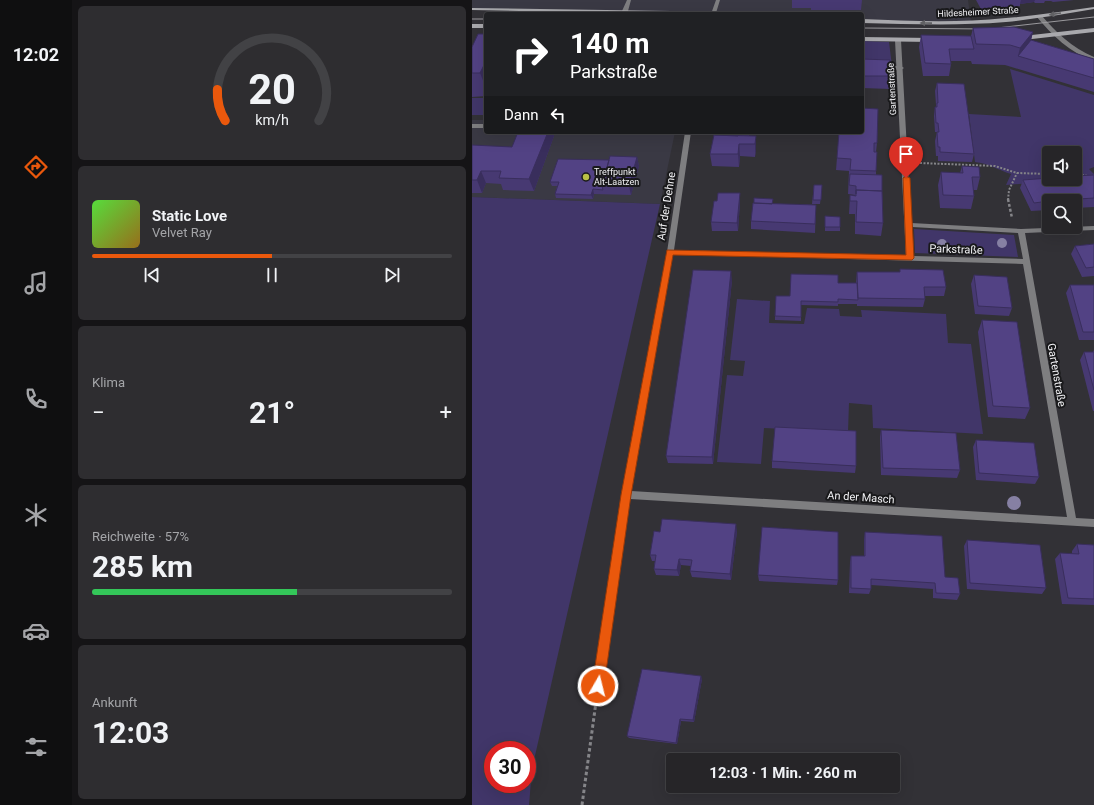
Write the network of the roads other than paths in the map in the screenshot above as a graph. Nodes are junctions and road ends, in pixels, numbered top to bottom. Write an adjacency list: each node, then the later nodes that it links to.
1 (629, 0): 5 (street)
2 (718, 0): 7 (street)
3 (1094, 8): 8 (main road, Hildesheimer Straße, one-way to 8)
4 (472, 9): 5 (main road)
5 (626, 11): 6 (main road)
6 (669, 12)
7 (712, 12)
8 (1039, 16): 9 (main road, Hildesheimer Straße, one-way to 9); 13 (street)
9 (864, 21)
10 (472, 26): 11 (main road)
11 (484, 26)
12 (1094, 30): 13 (main road)
13 (1055, 35): 14 (main road); 18 (street)
14 (1018, 38)
15 (864, 39): 16 (main road)
16 (898, 40): 17 (main road); 20 (street, Gartenstraße)
17 (938, 41)
18 (1094, 59)
19 (864, 67): 20 (street)
20 (901, 68): 24 (street, Gartenstraße)
21 (472, 126): 22 (street)
22 (484, 126)
23 (688, 134): 27 (street, Auf der Dehne)
24 (909, 225): 26 (street, Parkstraße); 28 (street, Gartenstraße)
25 (1094, 228): 26 (street, Parkstraße)
26 (1019, 231): 29 (street, Gartenstraße)
27 (670, 252): 28 (street, Parkstraße); 30 (street, Auf der Dehne)
28 (910, 258): 29 (street, Parkstraße)
29 (1026, 262): 31 (street, Gartenstraße)
30 (626, 495): 31 (street, An der Masch); 33 (street, Auf der Dehne)
31 (1072, 522): 32 (street, An der Masch)
32 (1094, 523)
33 (598, 686)

